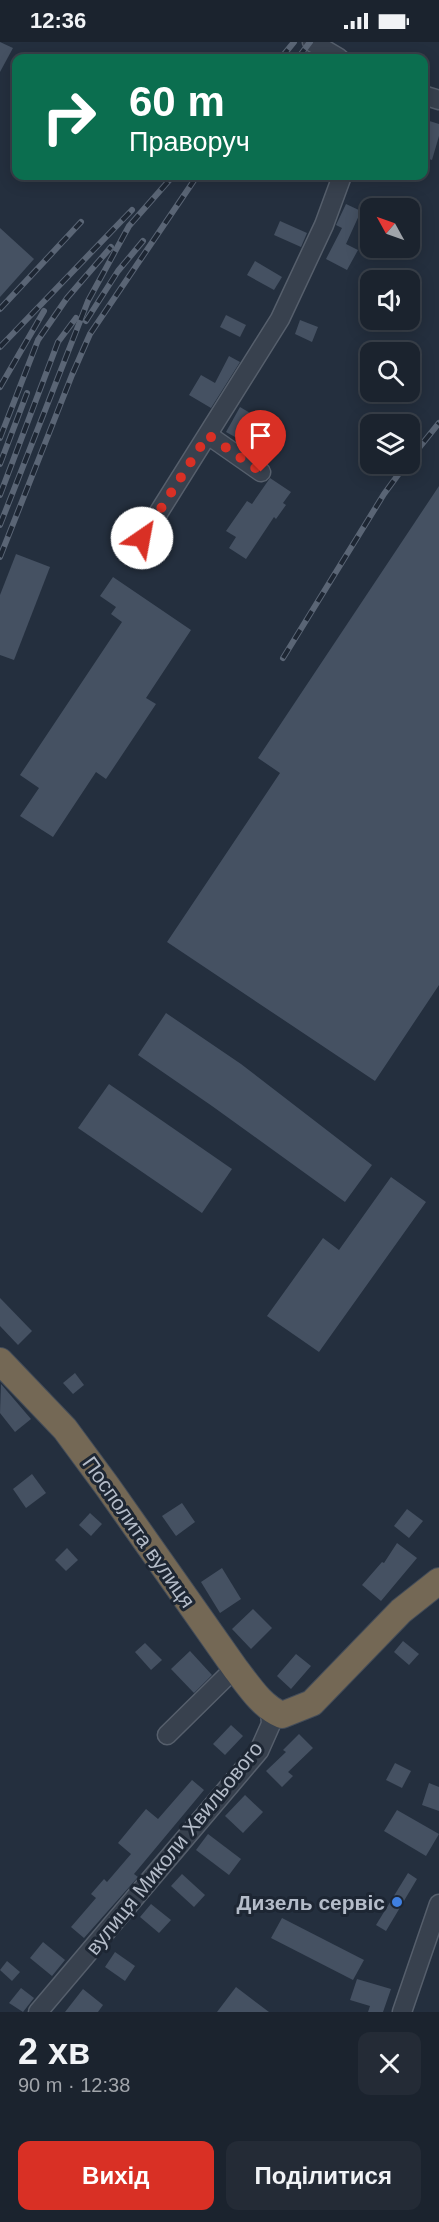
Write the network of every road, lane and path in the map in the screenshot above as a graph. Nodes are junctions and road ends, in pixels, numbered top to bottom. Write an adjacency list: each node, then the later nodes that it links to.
1 (312, 42): 2 (street)
2 (332, 54)
3 (341, 180): 4 (street)
4 (208, 435): 5 (street); 6 (street)
5 (261, 472)
6 (142, 538)
7 (0, 1361): 9 (highway, Посполита вулиця)
8 (439, 1581): 10 (highway)
9 (235, 1668): 10 (highway, Посполита вулиця); 11 (street)
10 (270, 1710): 13 (street, вулиця Миколи Хвильового)
11 (167, 1735)
12 (439, 1904): 14 (street)
13 (38, 2012)
14 (402, 2012)

